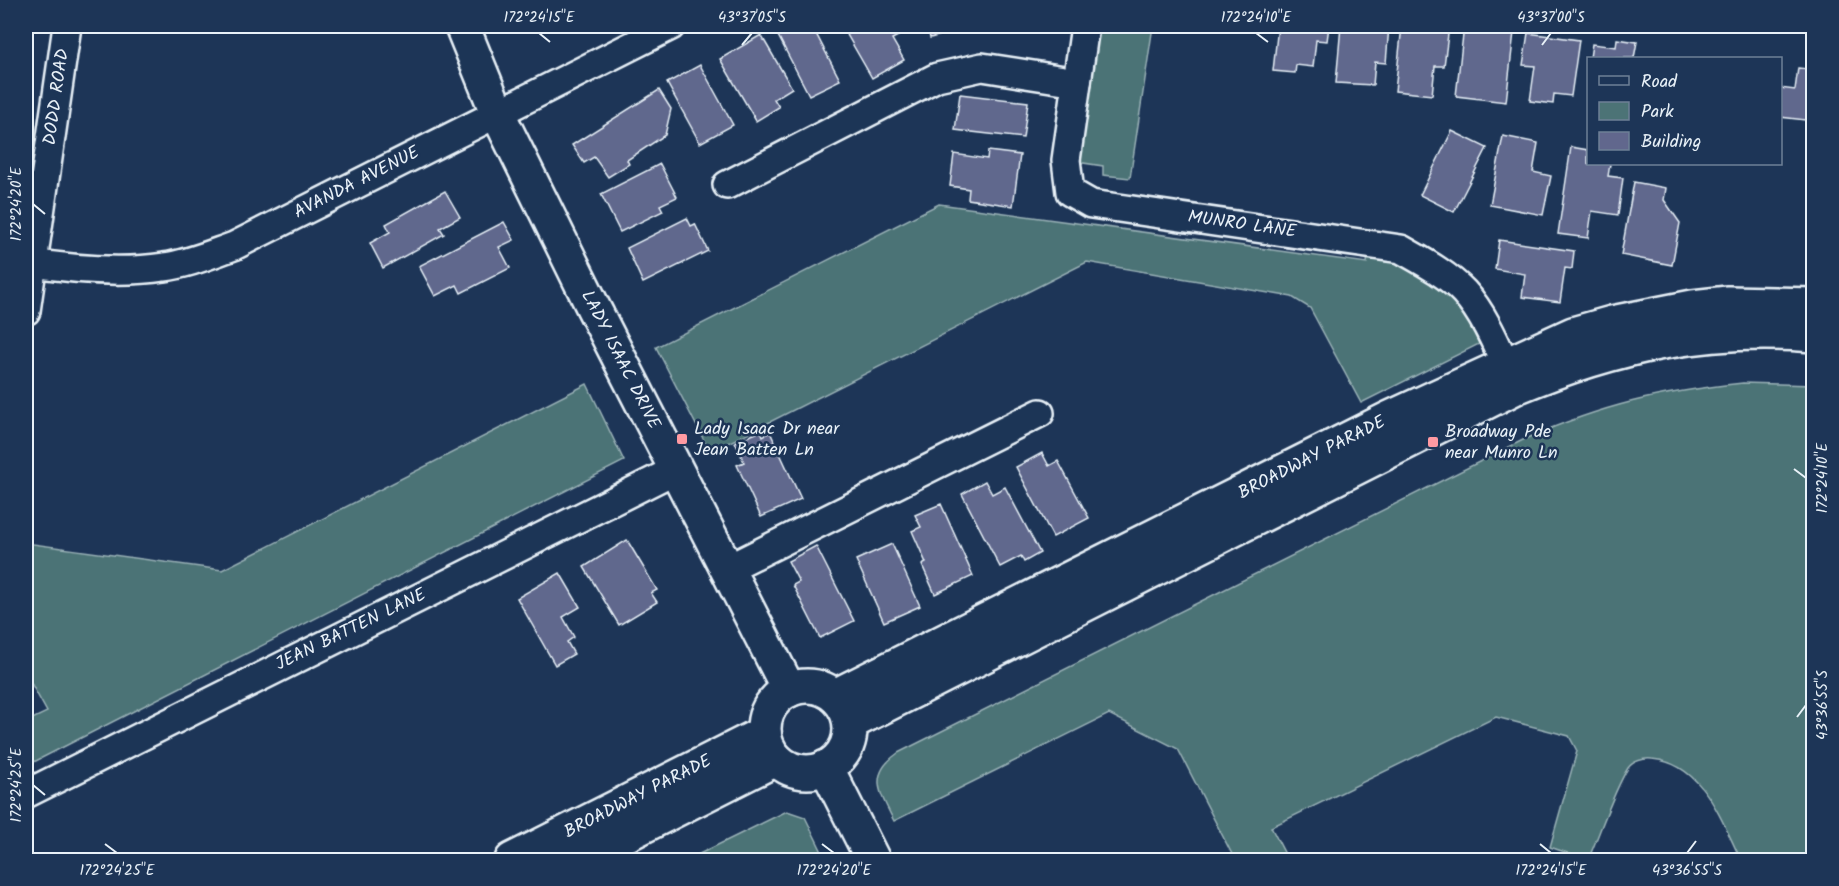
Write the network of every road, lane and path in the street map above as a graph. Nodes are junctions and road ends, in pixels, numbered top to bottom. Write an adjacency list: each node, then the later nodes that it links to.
1 (67, 26): 8 (street, DODD ROAD)
2 (462, 26): 6 (street, LADY ISAAC DRIVE)
3 (671, 26): 6 (street, AVANDA AVENUE)
4 (1085, 26): 5 (street, MUNRO LANE)
5 (1077, 82): 7 (street); 12 (street, MUNRO LANE)
6 (497, 112): 8 (street, AVANDA AVENUE); 14 (street, LADY ISAAC DRIVE)
7 (727, 185)
8 (30, 263): 10 (street, DODD ROAD)
9 (1814, 305): 12 (street, BROADWAY PARADE)
10 (26, 311)
11 (1814, 335): 12 (street, BROADWAY PARADE)
12 (1511, 376): 17 (street, BROADWAY PARADE)
13 (1040, 413): 15 (street)
14 (677, 469): 15 (street, LADY ISAAC DRIVE); 20 (street, JEAN BATTEN LANE)
15 (727, 569): 16 (street, LADY ISAAC DRIVE)
16 (789, 690): 17 (street); 18 (street)
17 (843, 710): 19 (street)
18 (770, 746): 19 (street); 21 (street, BROADWAY PARADE); 22 (street, BROADWAY PARADE)
19 (826, 767): 23 (street)
20 (26, 794)
21 (512, 861)
22 (576, 861)
23 (873, 861)

